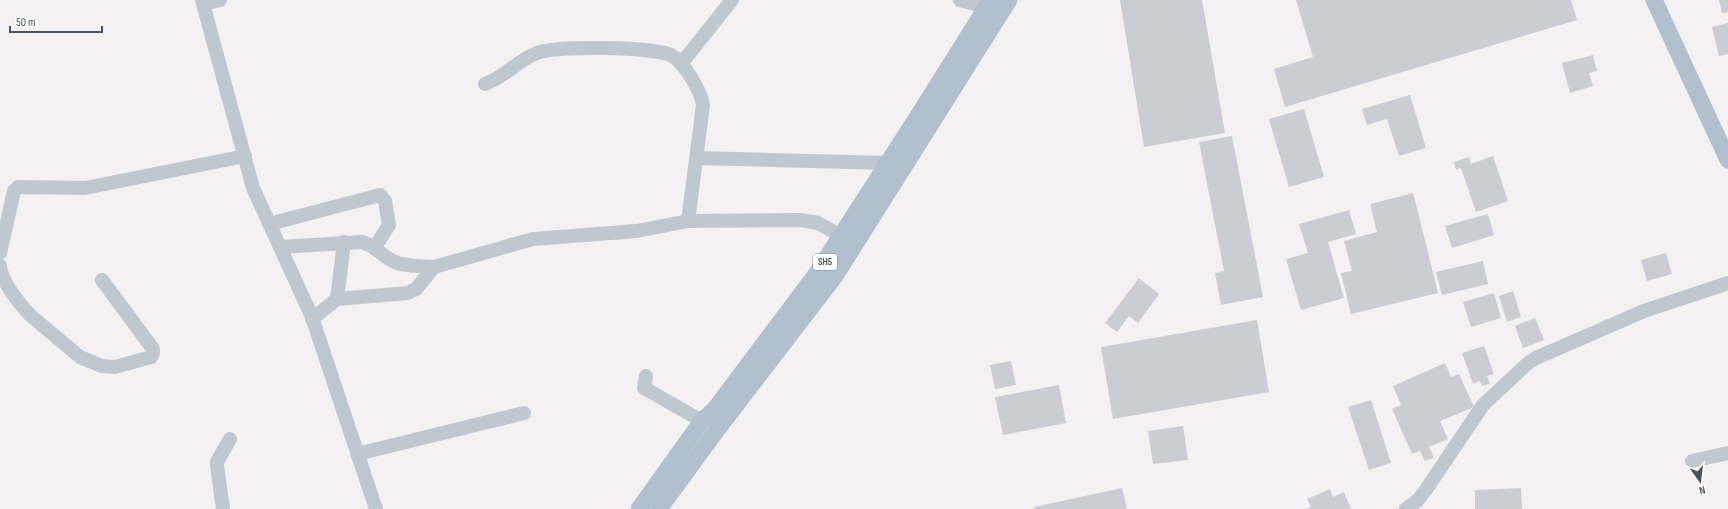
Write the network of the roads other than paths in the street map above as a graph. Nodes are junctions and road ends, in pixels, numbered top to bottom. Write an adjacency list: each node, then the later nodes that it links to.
1 (220, 0): 6 (street)
2 (732, 0): 8 (street)
3 (960, 0): 7 (street)
4 (1009, 0): 38 (main road, SH5)
5 (1654, 0): 12 (main road)
6 (202, 2): 10 (street)
7 (988, 4): 13 (main road, SH5)
8 (681, 64): 9 (street); 11 (street)
9 (485, 84)
10 (245, 156): 15 (street); 20 (street)
11 (697, 158): 13 (street); 14 (street)
12 (1728, 160)
13 (888, 163): 16 (main road, SH5)
14 (688, 221): 16 (street); 22 (street)
15 (269, 224): 18 (street); 19 (street)
16 (841, 236): 30 (main road, SH5)
17 (344, 242): 18 (street); 19 (street); 26 (street)
18 (280, 247): 27 (street)
19 (375, 247): 22 (street)
20 (0, 253)
21 (0, 266): 23 (street)
22 (434, 267): 26 (street)
23 (0, 272): 24 (street)
24 (102, 280)
25 (1728, 283): 39 (street)
26 (337, 299): 27 (street)
27 (312, 319): 33 (street)
28 (646, 376): 30 (street)
29 (524, 413): 33 (street)
30 (702, 421): 37 (main road, SH5)
31 (230, 439): 35 (street)
32 (1728, 453): 34 (street)
33 (357, 454): 36 (street)
34 (1692, 461)
35 (223, 509)
36 (376, 509)
37 (639, 509)
38 (659, 509)
39 (1406, 509)

